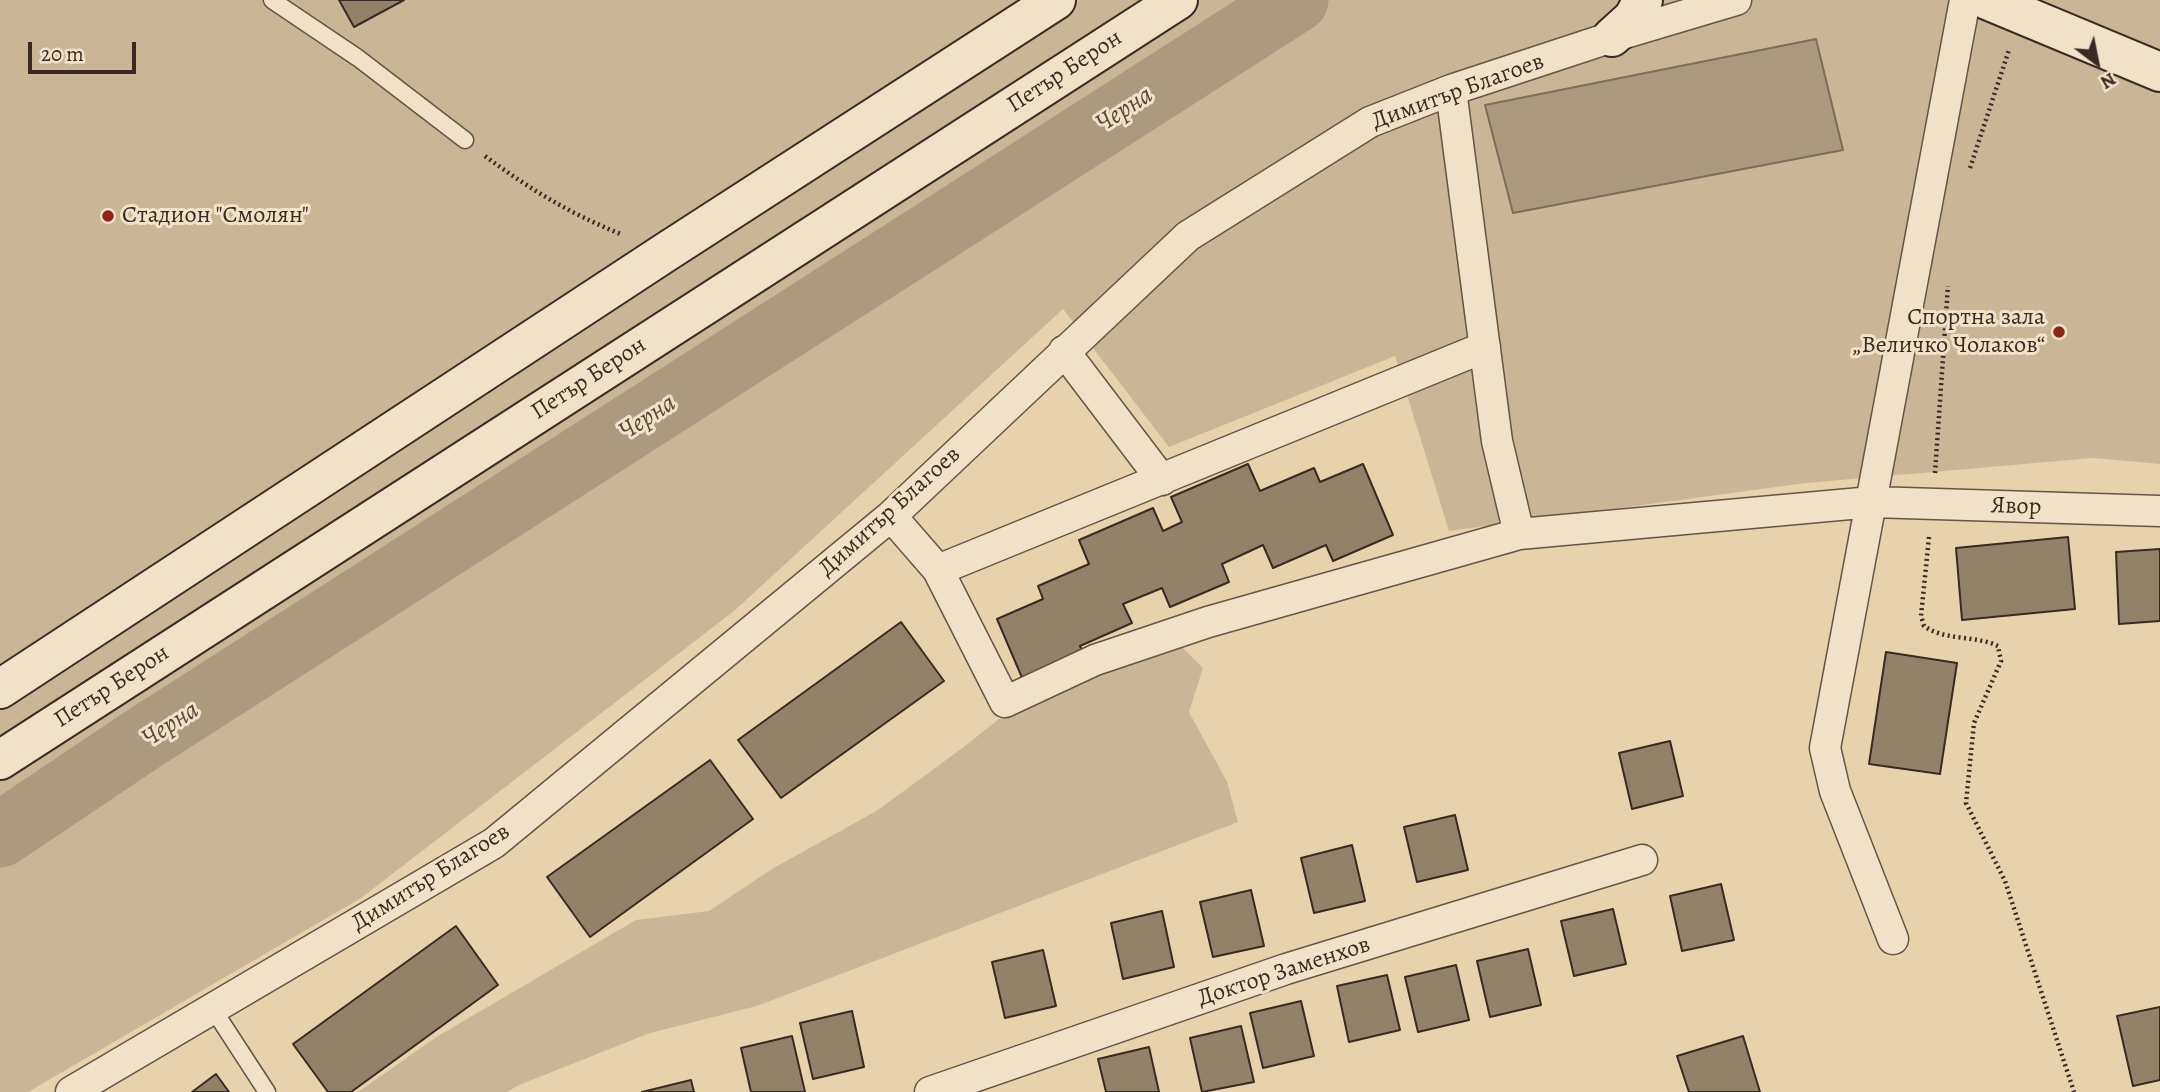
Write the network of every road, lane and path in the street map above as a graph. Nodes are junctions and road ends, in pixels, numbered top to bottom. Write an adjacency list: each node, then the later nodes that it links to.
1 (272, 0): 11 (lane)
2 (1056, 0): 24 (main road)
3 (1178, 0): 25 (main road, Петър Берон)
4 (1643, 0): 8 (main road)
5 (1736, 0): 8 (street, Димитър Благоев)
6 (1965, 0): 18 (street)
7 (2004, 6): 9 (main road); 12 (path)
8 (1612, 37): 10 (street, Димитър Благоев)
9 (2160, 72)
10 (1451, 90): 15 (street); 16 (street, Димитър Благоев)
11 (465, 140): 13 (path)
12 (1969, 171)
13 (581, 218)
14 (1949, 277): 19 (path)
15 (1485, 348): 17 (street); 22 (street)
16 (1064, 351): 17 (street); 21 (street, Димитър Благоев)
17 (1162, 480): 23 (street)
18 (1872, 502): 19 (street, Явор); 22 (street, Явор); 27 (street)
19 (1933, 505): 20 (street, Явор); 32 (path)
20 (2160, 511)
21 (891, 516): 23 (street); 28 (street, Димитър Благоев)
22 (1518, 534): 23 (street, Явор)
23 (938, 570)
24 (0, 689)
25 (0, 760)
26 (1642, 860): 29 (street, Доктор Заменхов)
27 (1893, 939)
28 (213, 1009): 30 (street, Димитър Благоев); 31 (lane)
29 (947, 1089)
30 (71, 1092)
31 (267, 1092)
32 (2074, 1092)

